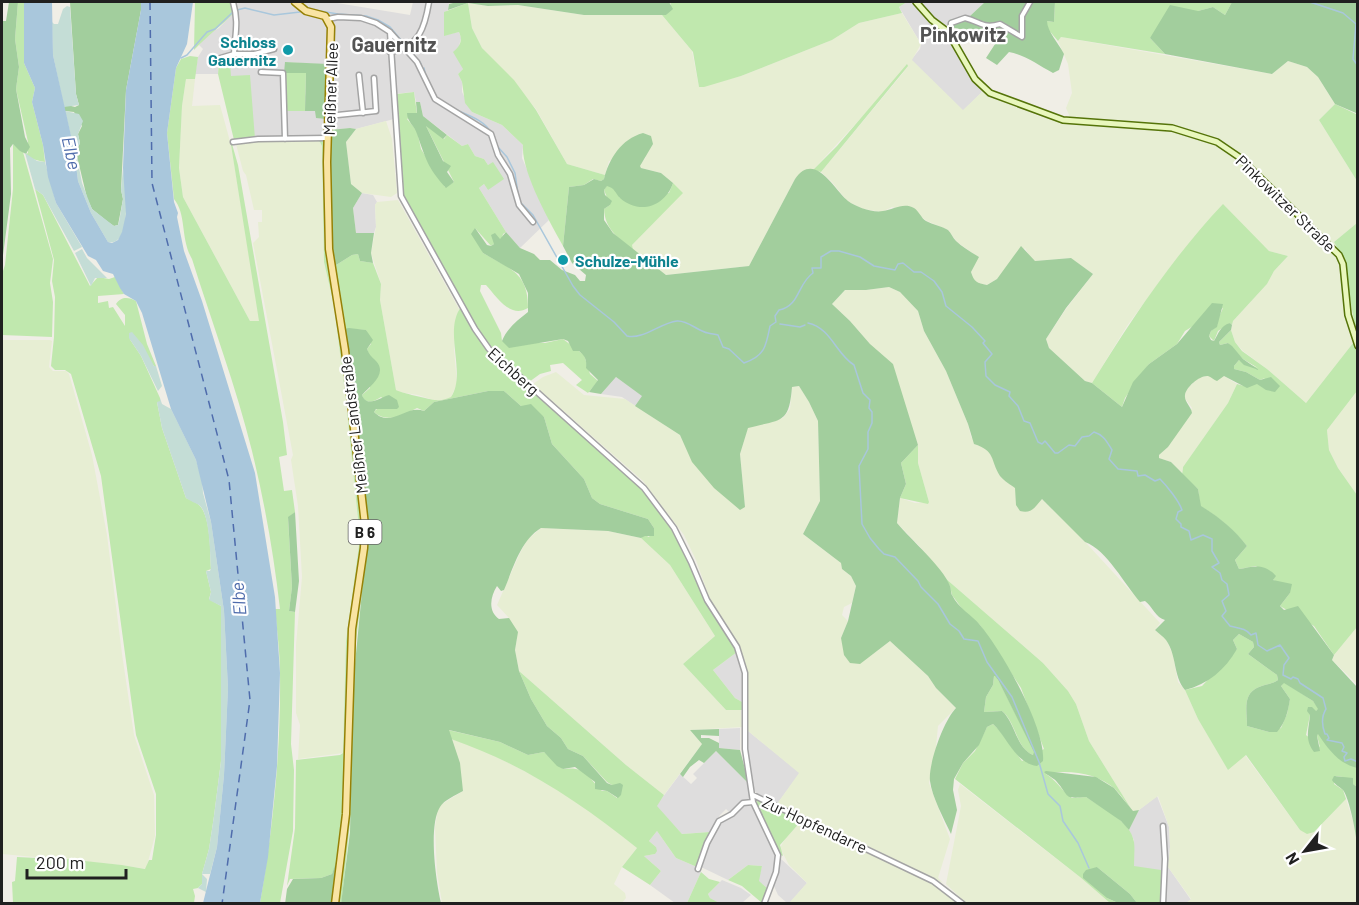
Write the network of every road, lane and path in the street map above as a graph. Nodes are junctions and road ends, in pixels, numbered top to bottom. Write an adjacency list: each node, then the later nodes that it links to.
1 (233, 2): 12 (street)
2 (295, 2): 6 (main road, Meißner Allee)
3 (429, 2): 9 (street)
4 (916, 2): 7 (street)
5 (1030, 2): 7 (street)
6 (328, 19): 8 (street); 18 (main road, Meißner Allee / B 6)
7 (948, 28): 24 (street, Pinkowitzer Straße)
8 (390, 32): 9 (street); 11 (street, Eichberg)
9 (406, 48): 11 (street); 23 (street)
10 (274, 49): 12 (street)
11 (390, 52): 25 (street, Eichberg)
12 (234, 54): 13 (street)
13 (217, 59)
14 (261, 72): 20 (street)
15 (359, 75): 17 (street)
16 (374, 78): 17 (street)
17 (363, 113): 18 (street)
18 (328, 116): 19 (main road, Meißner Allee / B 6)
19 (327, 138): 20 (street); 22 (main road, Meißner Allee / B 6)
20 (285, 139): 21 (street)
21 (233, 142)
22 (327, 162): 30 (main road, Meißner Landstraße / B 6)
23 (533, 222)
24 (1358, 346)
25 (742, 660): 26 (street, Zur Hopfendarre)
26 (753, 795): 27 (street); 32 (street, Zur Hopfendarre)
27 (753, 802): 29 (street); 31 (street)
28 (1163, 826): 33 (street)
29 (698, 869)
30 (335, 903)
31 (764, 903)
32 (963, 903)
33 (1163, 903)

